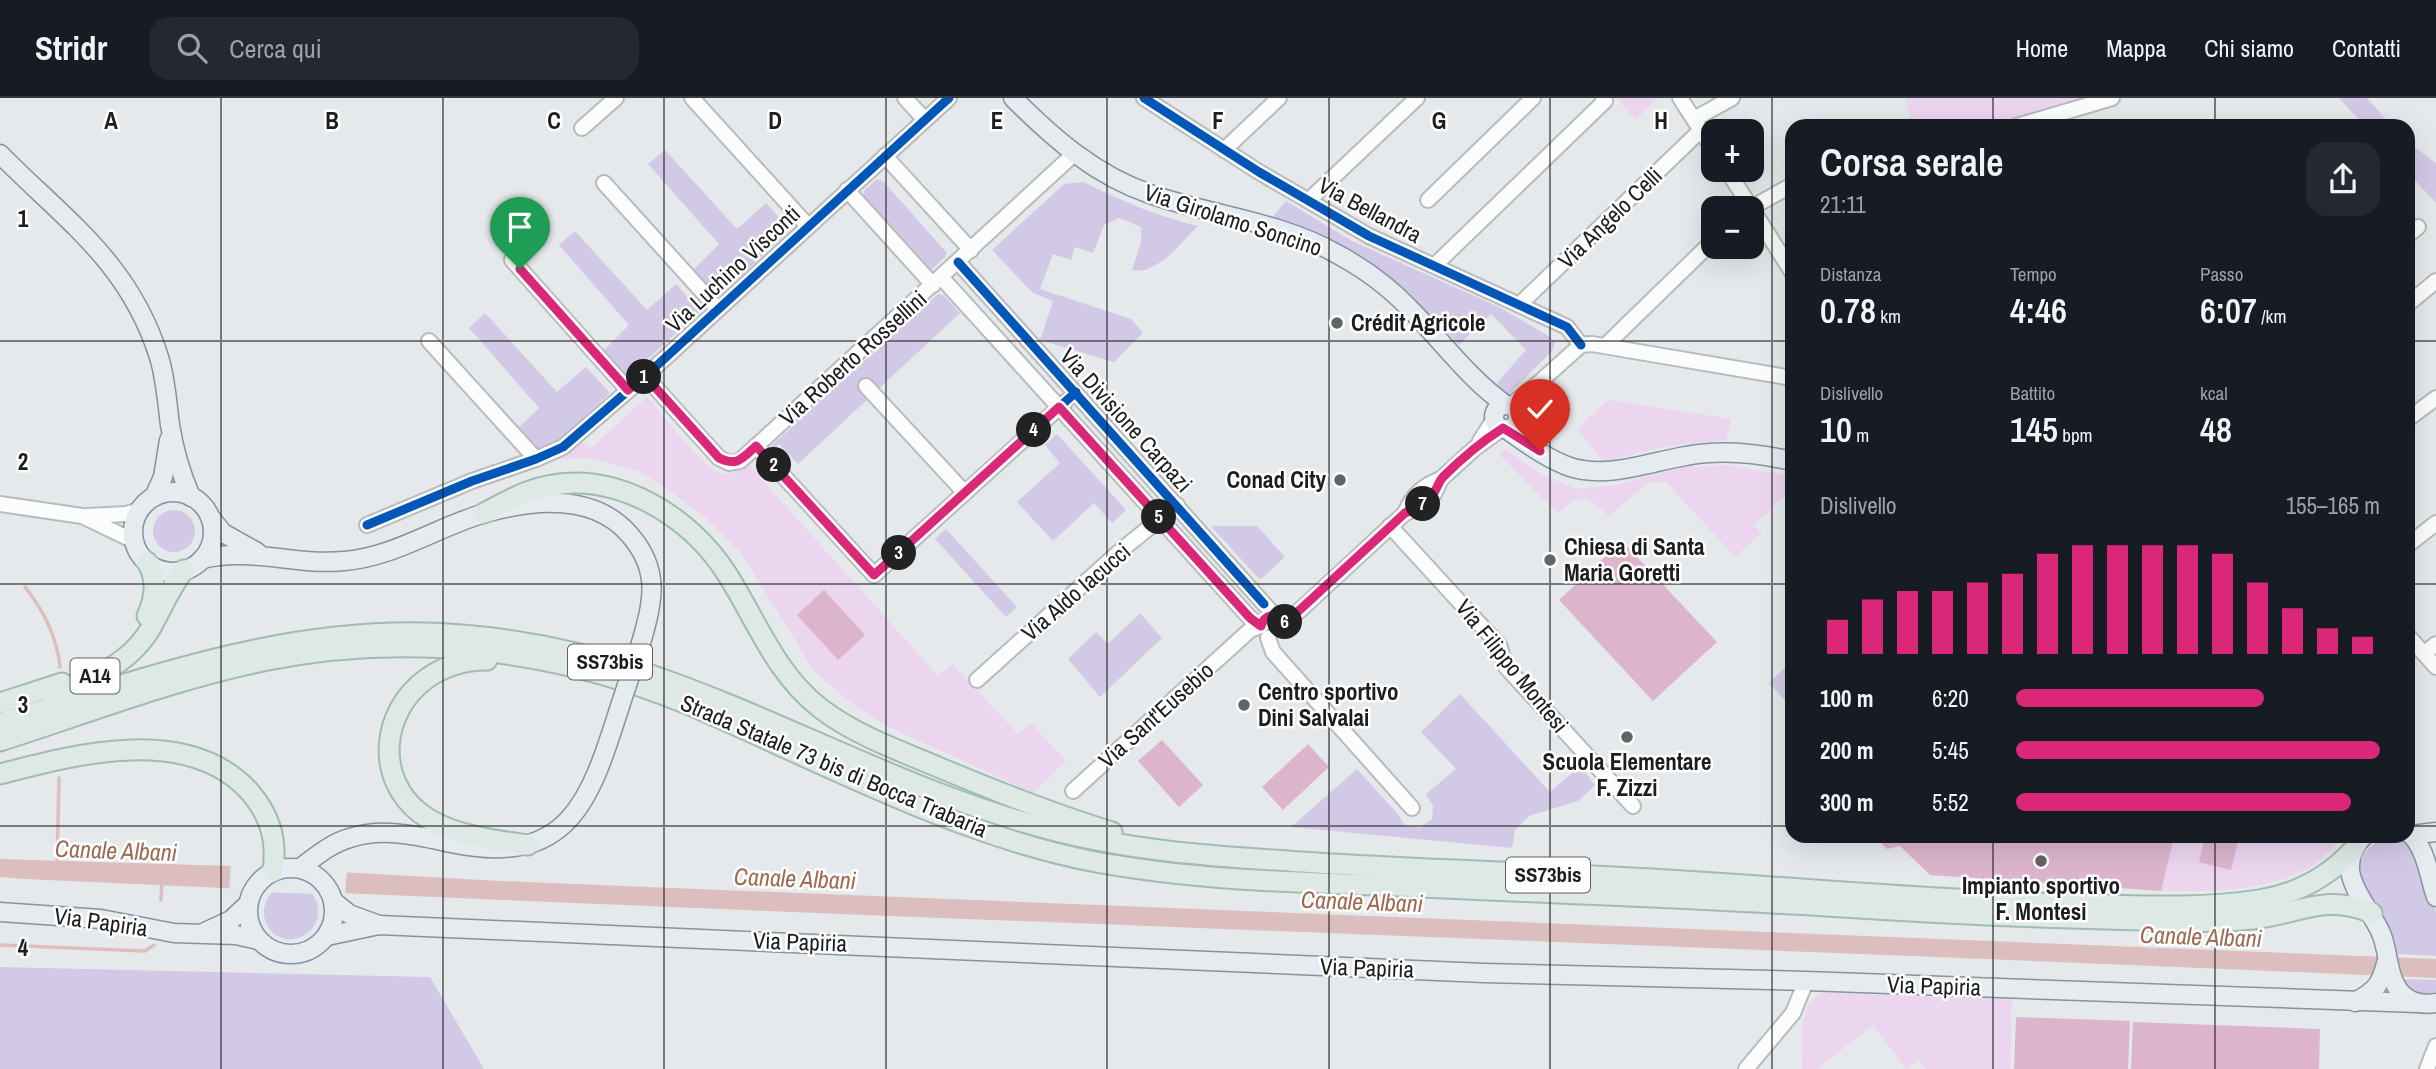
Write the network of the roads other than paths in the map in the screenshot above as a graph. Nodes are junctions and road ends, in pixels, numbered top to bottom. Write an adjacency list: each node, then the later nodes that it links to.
1 (615, 98): 17 (street)
2 (692, 98): 29 (street)
3 (905, 98): 15 (street)
4 (949, 98): 15 (street, Via Luchino Visconti)
5 (1013, 98): 21 (main road, Via Girolamo Soncino)
6 (1144, 98): 19 (street, Via Bellandra)
7 (1279, 98): 19 (street)
8 (1417, 98): 27 (street)
9 (1533, 98): 26 (street)
10 (1602, 98): 36 (street)
11 (1680, 98): 16 (street)
12 (1732, 98): 16 (street, Via Angelo Celli)
13 (2112, 98): 14 (street)
14 (2041, 119)
15 (925, 120): 22 (street, Via Luchino Visconti)
16 (1697, 125): 18 (street); 40 (street, Via Angelo Celli)
17 (582, 128)
18 (1701, 131)
19 (1224, 150): 27 (street, Via Bellandra)
20 (0, 154): 54 (main road)
21 (1074, 154): 31 (street, Via Roberto Rossellini); 53 (main road, Via Girolamo Soncino)
22 (885, 156): 25 (street, Via Luchino Visconti); 31 (street)
23 (604, 183): 41 (street)
24 (1785, 189): 28 (street)
25 (847, 190): 29 (street, Via Luchino Visconti); 37 (street)
26 (1428, 200)
27 (1309, 201): 36 (street, Via Bellandra)
28 (1764, 201)
29 (808, 226): 41 (street, Via Luchino Visconti)
30 (1764, 228): 34 (street)
31 (971, 250): 35 (street, Via Roberto Rossellini)
32 (1701, 253): 44 (street)
33 (512, 260): 48 (street)
34 (1785, 261)
35 (958, 262): 37 (street, Via Roberto Rossellini); 49 (street, Via Divisione Carpazi)
36 (1435, 265): 40 (street, Via Bellandra)
37 (937, 281): 51 (street, Via Divisione Carpazi); 55 (street, Via Roberto Rossellini)
38 (2436, 281): 39 (street)
39 (2415, 298)
40 (1519, 305): 43 (street, Via Bellandra)
41 (718, 309): 45 (street, Via Luchino Visconti)
42 (429, 341): 56 (street)
43 (1581, 345): 44 (street); 53 (street)
44 (1605, 346): 46 (street)
45 (645, 376): 48 (street, Via Luchino Visconti); 55 (street, Via Roberto Rossellini)
46 (1785, 377)
47 (866, 386): 58 (street)
48 (628, 390): 56 (street, Via Luchino Visconti)
49 (1076, 392): 51 (street); 62 (street, Via Divisione Carpazi)
50 (2436, 398): 52 (street)
51 (1059, 407): 58 (street); 67 (street, Via Divisione Carpazi)
52 (2415, 414)
53 (1506, 417): 57 (main road, Via Girolamo Soncino); 70 (street)
54 (170, 426): 59 (main road); 60 (main road)
55 (756, 446): 58 (street)
56 (536, 459): 69 (street, Via Luchino Visconti)
57 (1785, 460)
58 (965, 493)
59 (154, 497): 60 (main road); 63 (main road)
60 (191, 497): 66 (main road)
61 (0, 504): 65 (street)
62 (1177, 505): 67 (street, Via Aldo Iacucci); 77 (street, Via Divisione Carpazi)
63 (139, 510): 65 (street); 72 (main road)
64 (484, 513): 73 (main road); 97 (main road, bridge); 98 (highway)
65 (82, 516): 72 (street)
66 (209, 516): 73 (main road); 74 (main road)
67 (1160, 519): 78 (street, Via Divisione Carpazi); 82 (street, Via Aldo Iacucci)
68 (2436, 523): 71 (street)
69 (367, 525)
70 (1390, 526): 77 (street); 89 (street, Via Filippo Montesi)
71 (2415, 540)
72 (134, 541): 75 (main road)
73 (264, 555): 74 (main road)
74 (202, 559): 76 (main road)
75 (147, 562): 76 (main road); 83 (highway, A14)
76 (184, 570): 84 (highway, A14)
77 (1279, 619): 78 (street); 78 (street)
78 (1265, 634): 88 (street, Via Sant'Eusebio); 90 (street, Via Divisione Carpazi)
79 (2430, 648): 81 (street)
80 (540, 658): 86 (highway, Strada Statale 73 bis di Bocca Trabaria / SS73bis); 97 (highway); 103 (highway, Strada Statale 73 bis di Bocca Trabaria / SS73bis)
81 (2436, 667)
82 (977, 680)
83 (0, 704)
84 (0, 711)
85 (0, 723): 98 (highway, Strada Statale 73 bis di Bocca Trabaria / SS73bis)
86 (0, 741)
87 (0, 774): 101 (highway)
88 (1073, 791)
89 (1633, 806)
90 (1412, 808)
91 (2436, 832): 92 (main road)
92 (2415, 834)
93 (342, 841): 97 (main road); 100 (main road); 102 (main road)
94 (2415, 842): 104 (main road)
95 (2357, 843): 103 (highway)
96 (2358, 843): 108 (main road)
97 (528, 845)
98 (1201, 855): 103 (highway, Strada Statale 73 bis di Bocca Trabaria / SS73bis)
99 (2436, 859): 104 (main road)
100 (299, 868): 101 (main road); 102 (main road)
101 (273, 871): 106 (main road)
102 (322, 880): 105 (main road)
103 (1683, 890): 108 (highway)
104 (2434, 890)
105 (333, 901): 109 (main road, Via Papiria); 111 (main road)
106 (248, 904): 110 (main road); 112 (main road)
107 (0, 912): 110 (main road, Via Papiria)
108 (2372, 913): 113 (main road)
109 (379, 925): 111 (main road, Via Papiria); 114 (main road, Via Papiria)
110 (202, 934): 112 (main road, Via Papiria)
111 (327, 936): 112 (main road, Via Papiria)
112 (258, 940)
113 (2388, 958): 115 (main road); 116 (main road)
114 (1797, 981): 115 (main road, Via Papiria); 119 (street)
115 (2355, 1002): 116 (main road, Via Papiria)
116 (2417, 1003): 117 (main road, Via Papiria)
117 (2436, 1003)
118 (2436, 1046): 120 (street)
119 (1746, 1069)
120 (2427, 1069)

